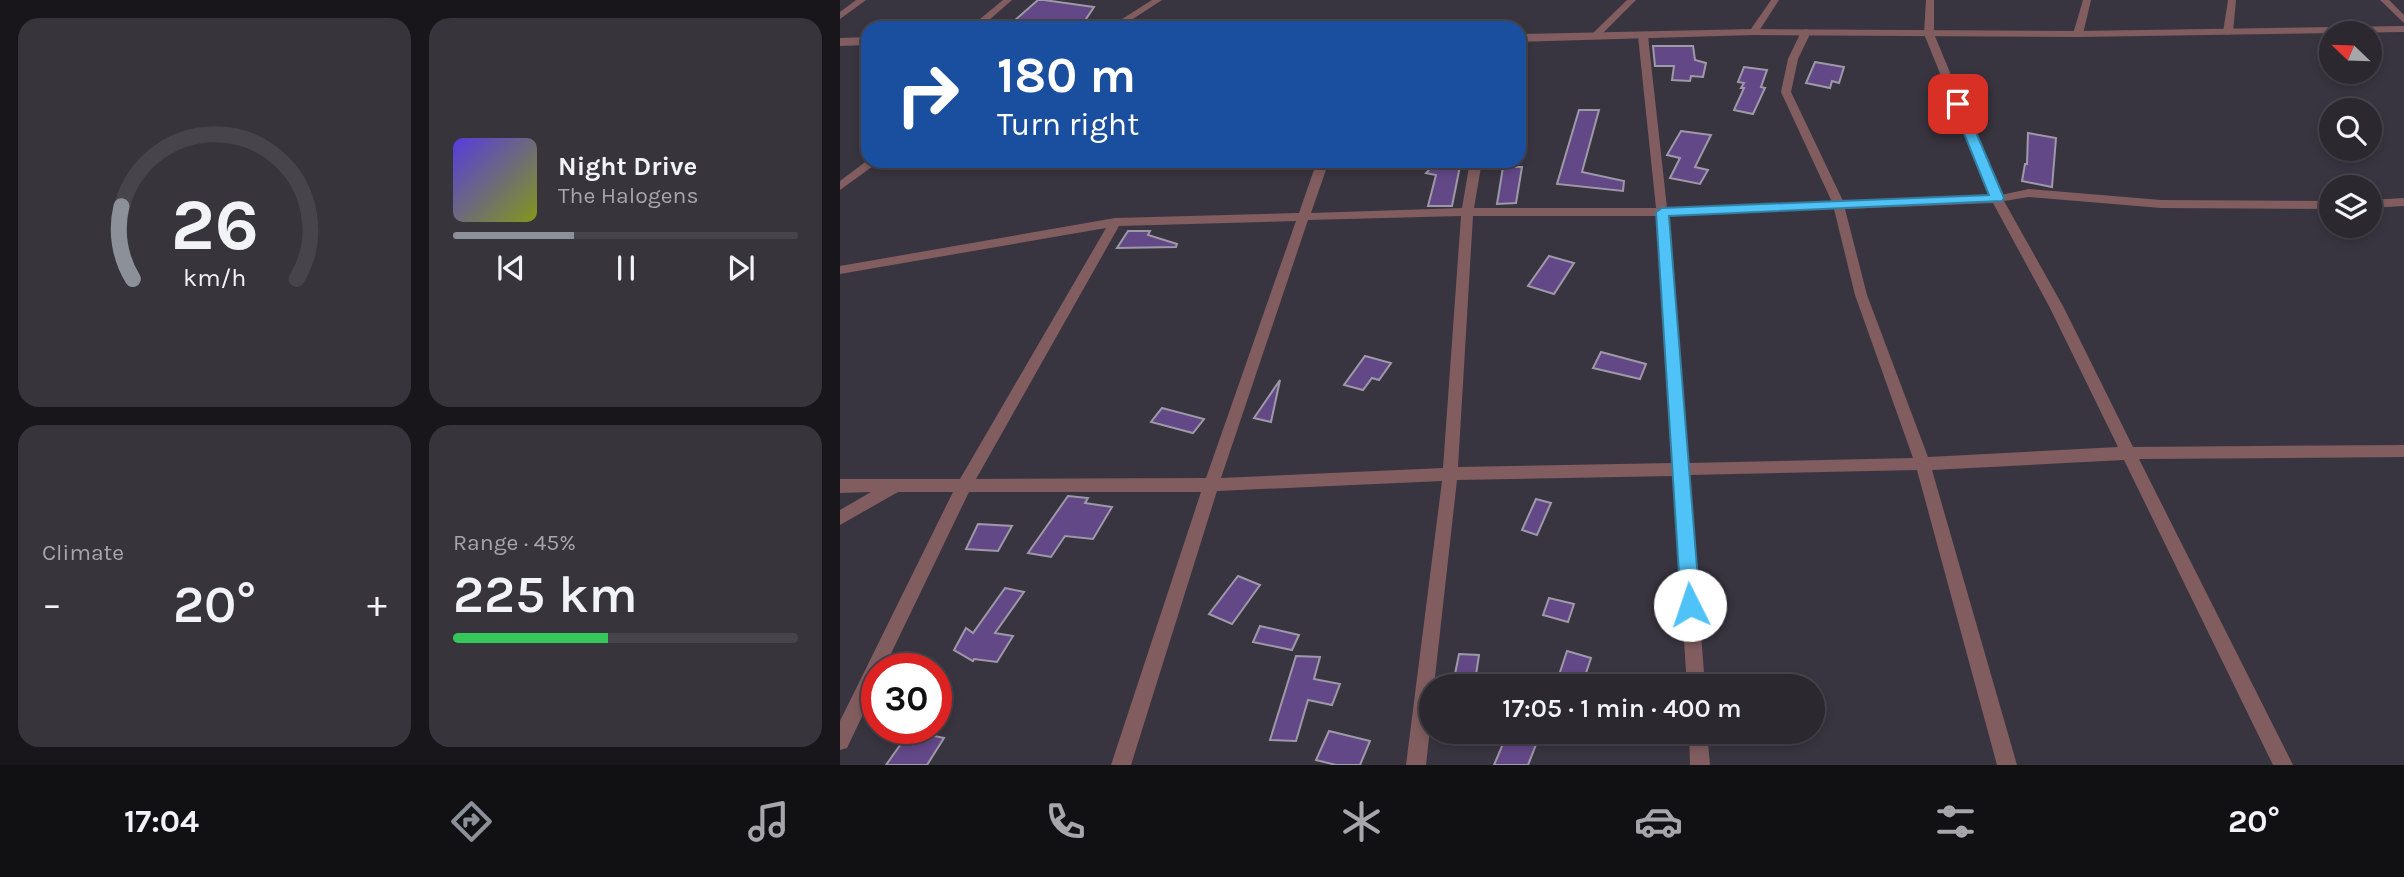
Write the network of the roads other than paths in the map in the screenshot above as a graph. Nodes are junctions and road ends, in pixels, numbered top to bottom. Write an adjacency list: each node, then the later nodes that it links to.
1 (862, 0): 11 (street)
2 (1016, 0): 10 (street)
3 (1158, 0): 14 (street)
4 (1632, 0): 22 (street)
5 (1775, 0): 16 (street)
6 (1930, 0): 19 (street)
7 (2087, 0): 20 (street)
8 (2232, 0): 18 (street)
9 (2384, 0): 12 (street)
10 (1005, 3): 13 (street)
11 (840, 16)
12 (2404, 20)
13 (983, 21)
14 (1124, 21)
15 (2404, 29): 18 (street)
16 (1754, 32): 17 (street); 21 (street)
17 (1806, 32): 19 (street); 32 (street)
18 (2228, 32): 20 (street)
19 (1929, 34): 20 (street); 30 (street)
20 (2078, 34)
21 (1643, 36): 22 (street); 36 (street)
22 (1594, 37): 23 (street)
23 (1526, 38)
24 (861, 41): 25 (street)
25 (840, 42)
26 (864, 168): 29 (street)
27 (1320, 168): 37 (street)
28 (1475, 168): 35 (street)
29 (840, 186)
30 (1997, 198): 32 (street); 34 (street); 41 (street)
31 (2404, 202): 33 (street)
32 (1838, 203): 36 (street); 42 (street)
33 (2382, 203)
34 (2319, 205)
35 (1467, 212): 36 (street); 37 (street); 44 (street)
36 (1662, 212): 43 (street)
37 (1304, 215): 38 (street); 45 (street)
38 (1115, 222): 39 (street); 48 (street)
39 (840, 270)
40 (2404, 451): 41 (street)
41 (2130, 453): 42 (street); 57 (street)
42 (1923, 464): 43 (street); 56 (street)
43 (1682, 470): 44 (street); 50 (street)
44 (1450, 474): 45 (street); 54 (street)
45 (1210, 485): 48 (street); 53 (street)
46 (840, 486): 47 (street)
47 (897, 486): 48 (street); 49 (street)
48 (964, 486): 51 (street)
49 (840, 518)
50 (1695, 674)
51 (840, 741)
52 (1699, 744): 55 (street)
53 (1121, 765)
54 (1416, 765)
55 (1700, 765)
56 (2007, 765)
57 (2283, 765)

